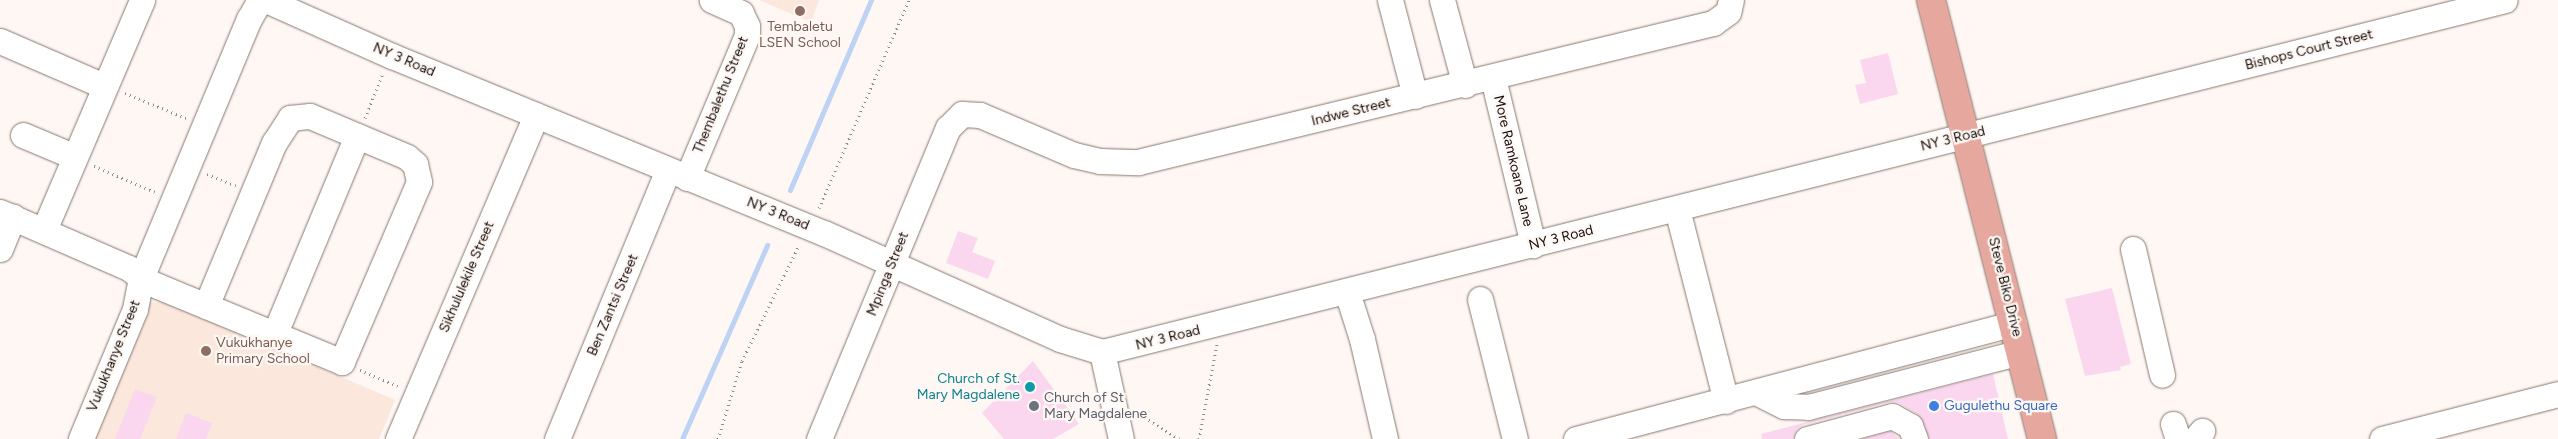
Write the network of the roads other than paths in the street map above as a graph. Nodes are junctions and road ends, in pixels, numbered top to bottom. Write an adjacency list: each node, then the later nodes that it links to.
1 (142, 0): 13 (street)
2 (260, 0): 30 (street, Vukukhanye Street)
3 (266, 0): 17 (street, NY 3 Road)
4 (712, 0): 22 (street, Thembalethu Street)
5 (1390, 0): 14 (street)
6 (1442, 0): 12 (street)
7 (1731, 0): 11 (street, Indwe Street)
8 (1931, 0): 20 (main road, Steve Biko Drive)
9 (2505, 0): 15 (street, Bishops Court Street)
10 (0, 41): 13 (street)
11 (1493, 78): 12 (street, Indwe Street); 26 (street, More Ramkoane Lane)
12 (1465, 85): 14 (street, Indwe Street)
13 (110, 88): 21 (street)
14 (1415, 96): 16 (street, Indwe Street)
15 (2114, 99): 20 (street, NY 3 Road)
16 (962, 114): 29 (street, Mpinga Street)
17 (536, 115): 22 (street, NY 3 Road); 43 (street, Sikhululekile Street)
18 (361, 128): 33 (street); 35 (street); 35 (street)
19 (23, 135): 21 (street)
20 (1966, 136): 23 (street, NY 3 Road); 34 (main road, Steve Biko Drive)
21 (80, 160): 25 (street)
22 (678, 174): 29 (street, NY 3 Road); 44 (street, Ben Zantsi Street)
23 (1677, 208): 26 (street, NY 3 Road); 41 (street)
24 (6, 215): 25 (street); 27 (street)
25 (44, 230): 30 (street)
26 (1533, 245): 31 (street, NY 3 Road)
27 (0, 249)
28 (2133, 249): 38 (street)
29 (893, 263): 36 (street, NY 3 Road); 45 (street, Mpinga Street)
30 (141, 278): 33 (street); 42 (street, Vukukhanye Street)
31 (1347, 292): 36 (street, NY 3 Road); 47 (street)
32 (1480, 299): 48 (street)
33 (206, 306): 35 (street)
34 (2014, 323): 37 (main road, Steve Biko Drive); 39 (street)
35 (274, 333)
36 (1102, 352): 46 (street)
37 (2021, 352): 39 (street); 52 (main road, Steve Biko Drive)
38 (2162, 375)
39 (1758, 393): 41 (street)
40 (2558, 394): 53 (street)
41 (1726, 401): 49 (street)
42 (81, 439)
43 (398, 439)
44 (557, 439)
45 (819, 439)
46 (1121, 439)
47 (1386, 439)
48 (1515, 439)
49 (1576, 439)
50 (1807, 439): 51 (street)
51 (1914, 439)
52 (2042, 439)
53 (2382, 439)

